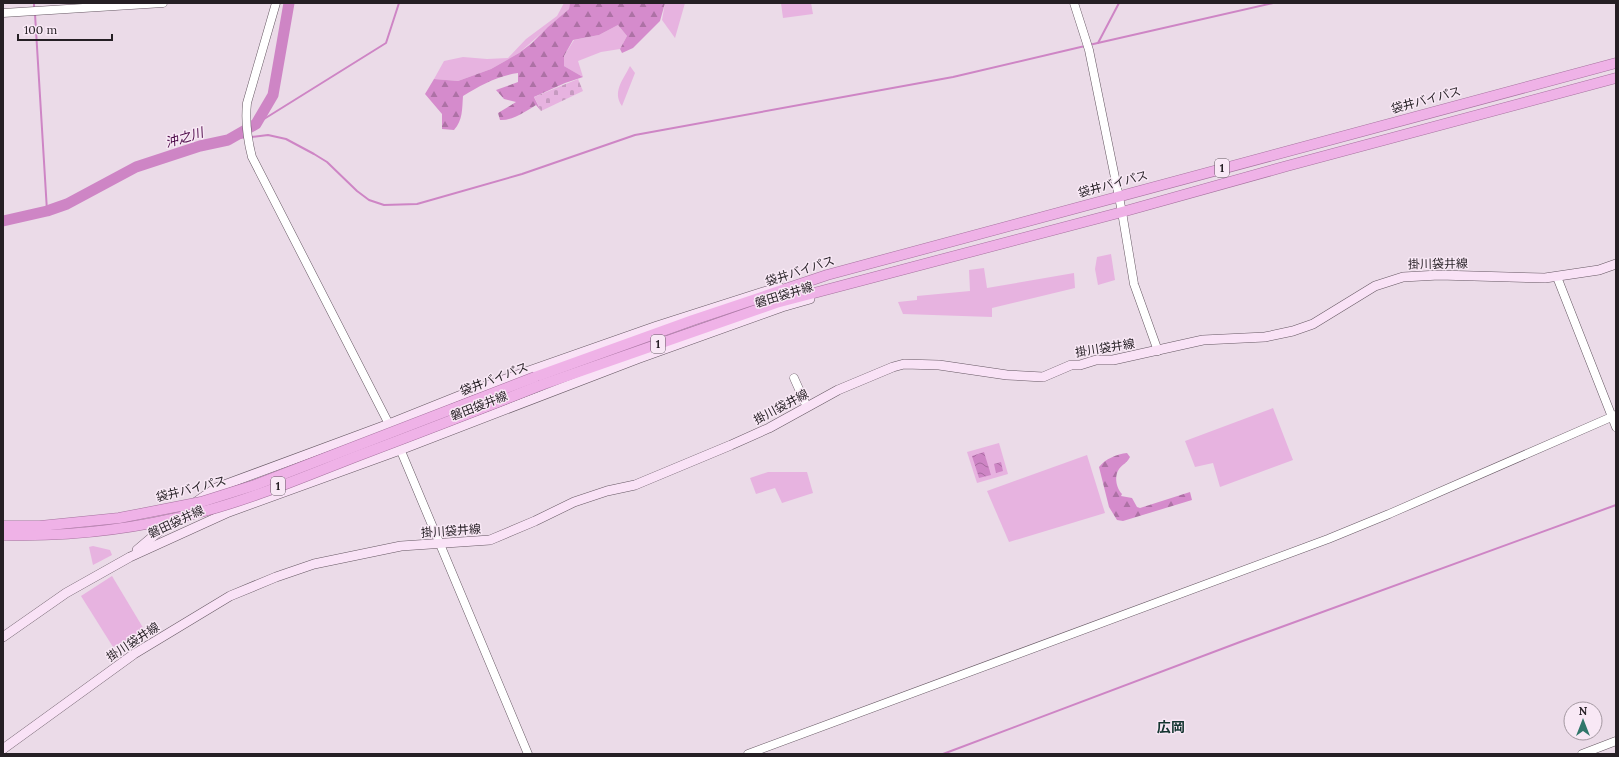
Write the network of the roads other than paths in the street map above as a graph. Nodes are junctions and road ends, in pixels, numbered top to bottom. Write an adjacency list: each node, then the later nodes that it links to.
1 (163, 3): 4 (street)
2 (276, 3): 19 (street)
3 (1074, 3): 8 (street)
4 (102, 5): 5 (street)
5 (3, 13)
6 (1616, 63): 8 (highway, 袋井バイパス / 1)
7 (1616, 78): 9 (highway, 袋井バイパス / 1)
8 (1118, 196): 9 (street); 11 (highway, 袋井バイパス / 1)
9 (1122, 212): 13 (highway, 袋井バイパス / 1); 14 (street)
10 (1616, 264): 12 (main road, 掛川袋井線)
11 (829, 274): 16 (highway, 袋井バイパス / 1); 19 (main road, 磐田袋井線)
12 (1557, 277): 14 (main road, 掛川袋井線); 18 (street)
13 (840, 286): 16 (highway, 袋井バイパス / 1); 21 (main road, 磐田袋井線)
14 (1158, 351): 17 (main road, 掛川袋井線)
15 (794, 378): 17 (street)
16 (538, 381): 22 (highway, 袋井バイパス / 1, bridge); 23 (highway, 袋井バイパス / 1, bridge)
17 (807, 407): 24 (main road, 掛川袋井線)
18 (1614, 416): 20 (street); 30 (street)
19 (389, 424): 21 (street); 25 (main road, 磐田袋井線)
20 (1616, 427)
21 (400, 450): 24 (street); 25 (main road, 磐田袋井線)
22 (3, 526)
23 (3, 535)
24 (438, 543): 28 (main road, 掛川袋井線); 29 (street)
25 (130, 557): 26 (main road, 磐田袋井線)
26 (3, 637)
27 (1616, 741): 31 (street)
28 (3, 749)
29 (528, 754)
30 (748, 754)
31 (1582, 754)

